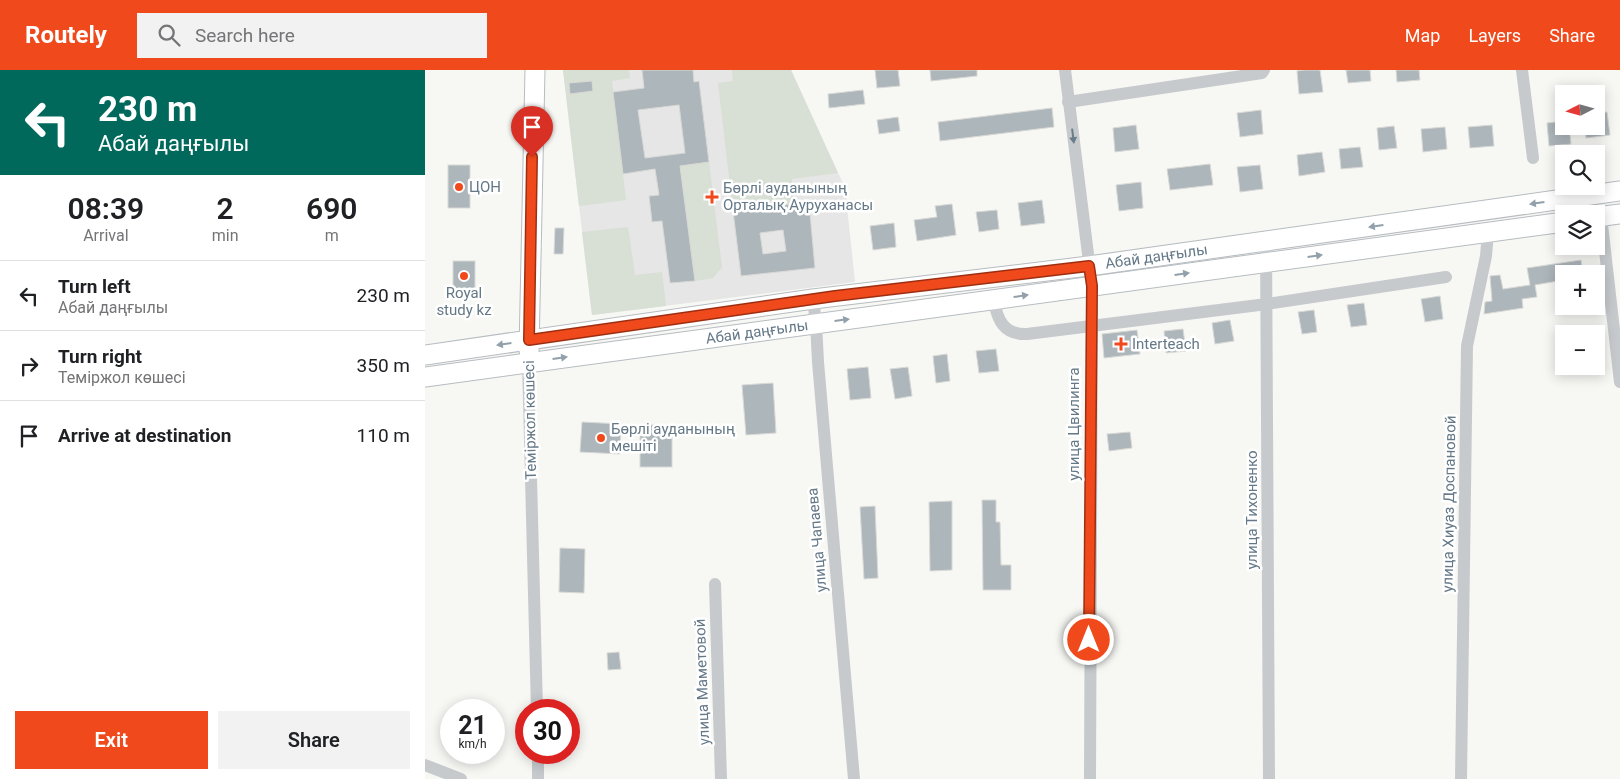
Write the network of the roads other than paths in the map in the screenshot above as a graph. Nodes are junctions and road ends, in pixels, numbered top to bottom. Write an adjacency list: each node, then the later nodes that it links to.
1 (535, 70): 23 (street, Теміржол көшесі)
2 (1065, 70): 5 (street, улица Цвилинга)
3 (1264, 70): 5 (street)
4 (1522, 70): 6 (street)
5 (1069, 102): 15 (street, улица Цвилинга, one-way to 15)
6 (1533, 158)
7 (1620, 191): 12 (street, Абай даңғылы, one-way to 12)
8 (1620, 214): 9 (street)
9 (1605, 216)
10 (1555, 223): 11 (street, Абай даңғылы)
11 (1488, 232): 14 (street, Абай даңғылы, one-way to 11); 38 (street, улица Хиуаз Доспановой)
12 (1266, 241): 14 (street, улица Тихоненко); 15 (street, Абай даңғылы)
13 (1604, 255): 27 (street)
14 (1266, 263): 17 (street, Абай даңғылы, one-way to 14); 20 (street, улица Тихоненко)
15 (1089, 266): 17 (street, улица Цвилинга); 18 (street, Абай даңғылы)
16 (1446, 277): 20 (street)
17 (1092, 286): 19 (street, Абай даңғылы, one-way to 17); 22 (street, улица Цвилинга)
18 (813, 299): 21 (street, улица Чапаева); 23 (street, Абай даңғылы)
19 (994, 300): 21 (street, Абай даңғылы, one-way to 19); 22 (street)
20 (1267, 304): 22 (street); 37 (street, улица Тихоненко)
21 (817, 323): 25 (street, Абай даңғылы, one-way to 21); 35 (street, улица Чапаева)
22 (1091, 327): 36 (street, улица Цвилинга)
23 (529, 340): 24 (street, Абай даңғылы, one-way to 24); 25 (street, Теміржол көшесі)
24 (425, 355)
25 (528, 362): 26 (street, Абай даңғылы); 29 (street, Теміржол көшесі)
26 (425, 377)
27 (1620, 382)
28 (715, 584): 34 (street, улица Маметовой)
29 (537, 699)
30 (538, 764): 33 (street)
31 (425, 765): 32 (street)
32 (461, 779)
33 (538, 779)
34 (721, 779)
35 (854, 779)
36 (1089, 779)
37 (1269, 779)
38 (1461, 779)

